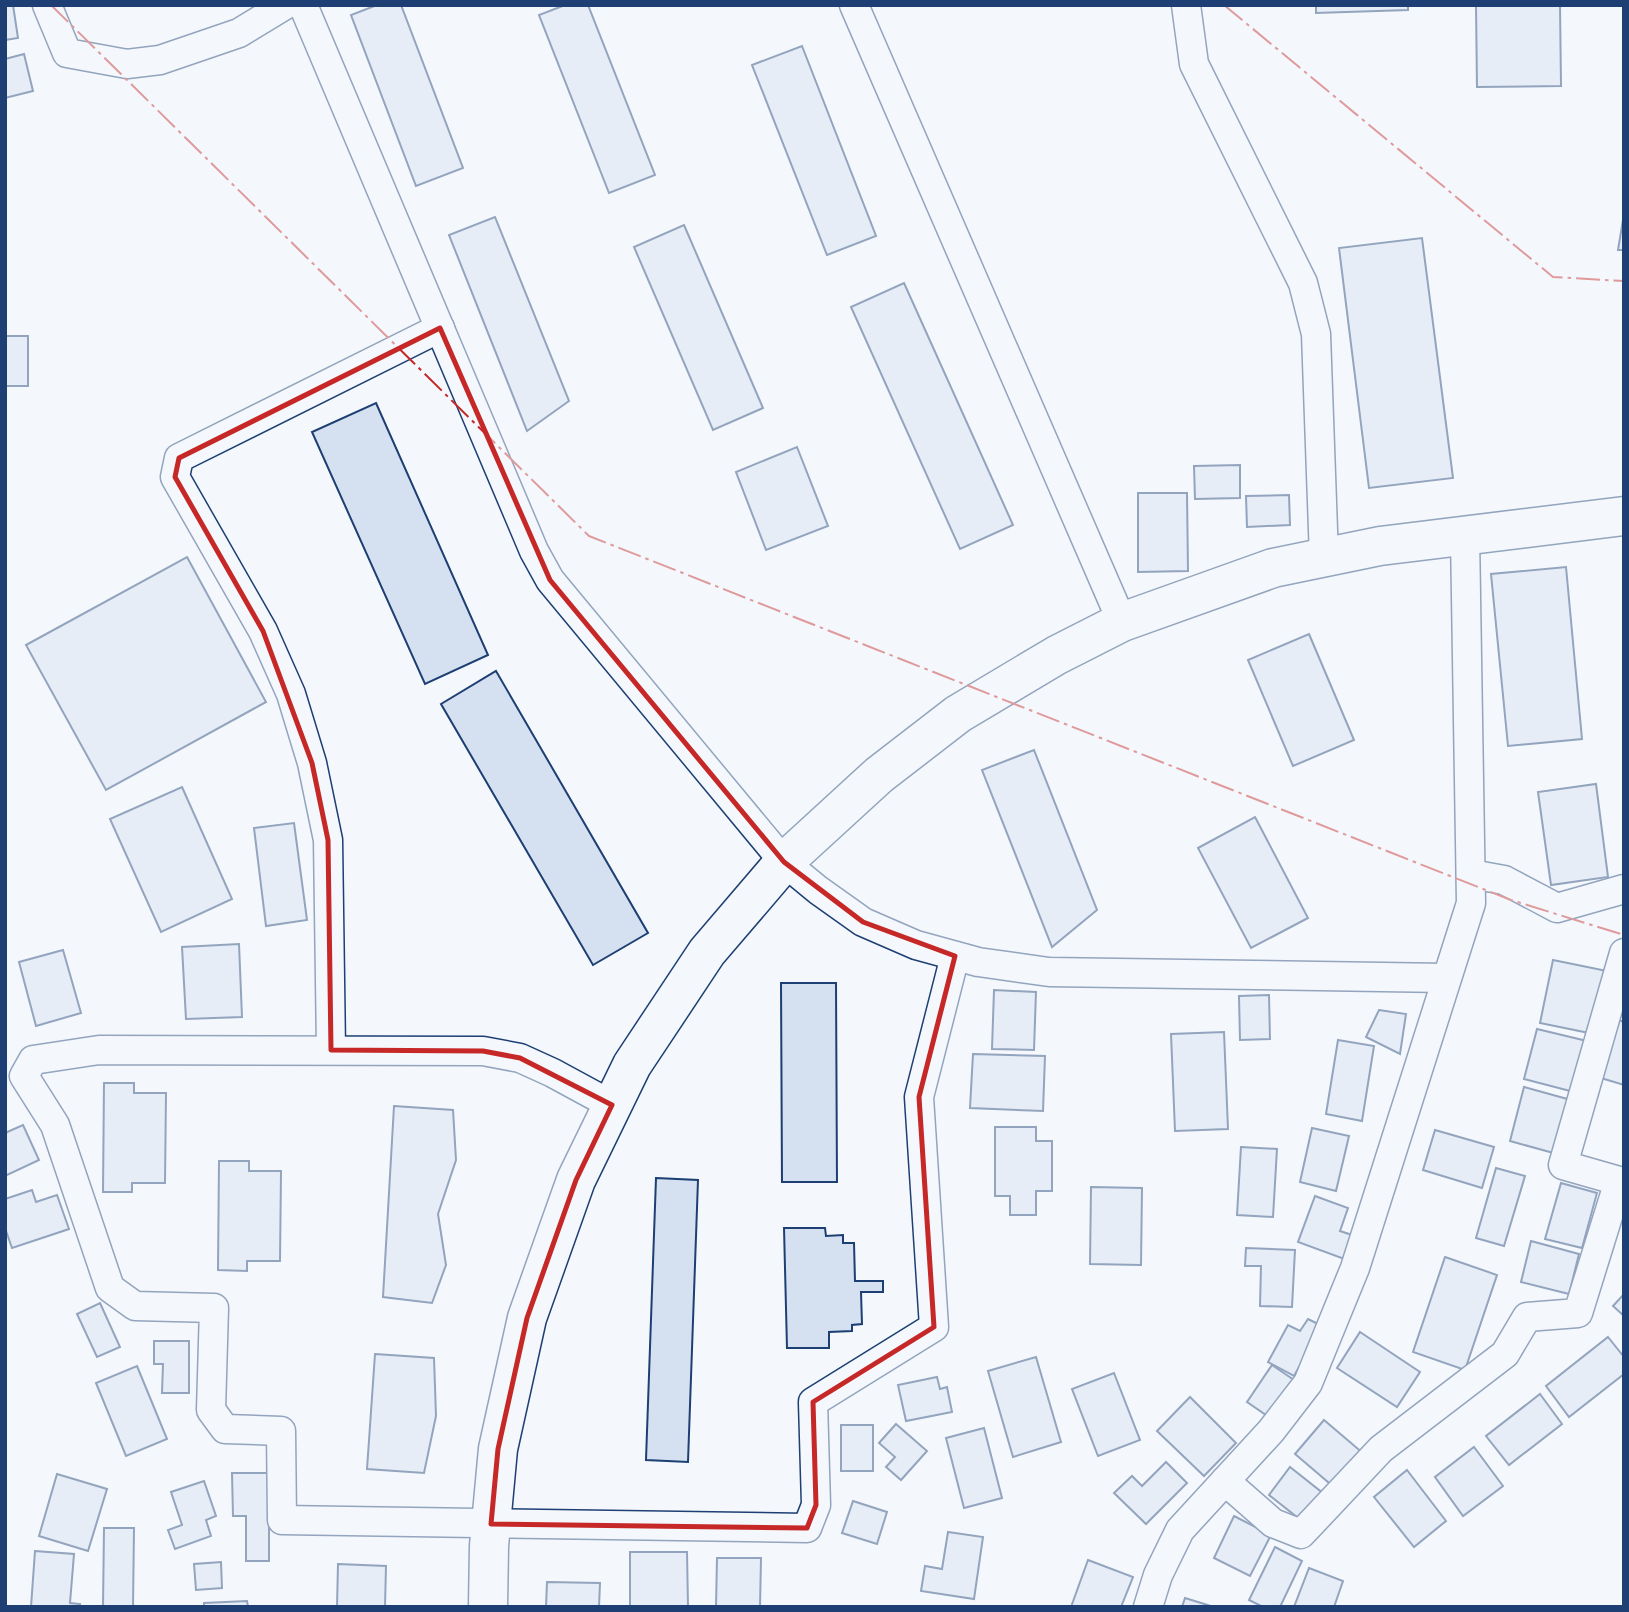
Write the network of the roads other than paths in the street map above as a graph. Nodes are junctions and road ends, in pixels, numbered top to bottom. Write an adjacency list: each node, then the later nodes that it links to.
1 (47, 5): 2 (street)
2 (285, 5)
3 (303, 5): 6 (street)
4 (854, 5): 10 (street)
5 (1186, 5): 9 (street)
6 (440, 328): 11 (street); 17 (street)
7 (1624, 516): 8 (street)
8 (1465, 535): 9 (street); 12 (street)
9 (1324, 558): 10 (street)
10 (1122, 622): 11 (street)
11 (785, 862): 15 (street); 18 (street)
12 (1471, 874): 13 (street); 16 (street)
13 (1624, 889)
14 (1624, 953): 19 (street)
15 (955, 956): 16 (street); 20 (street)
16 (1446, 978): 19 (street)
17 (331, 1050): 18 (street); 20 (street)
18 (612, 1105): 20 (street)
19 (1225, 1481): 22 (street)
20 (491, 1524): 21 (street)
21 (488, 1607)
22 (1148, 1607)

